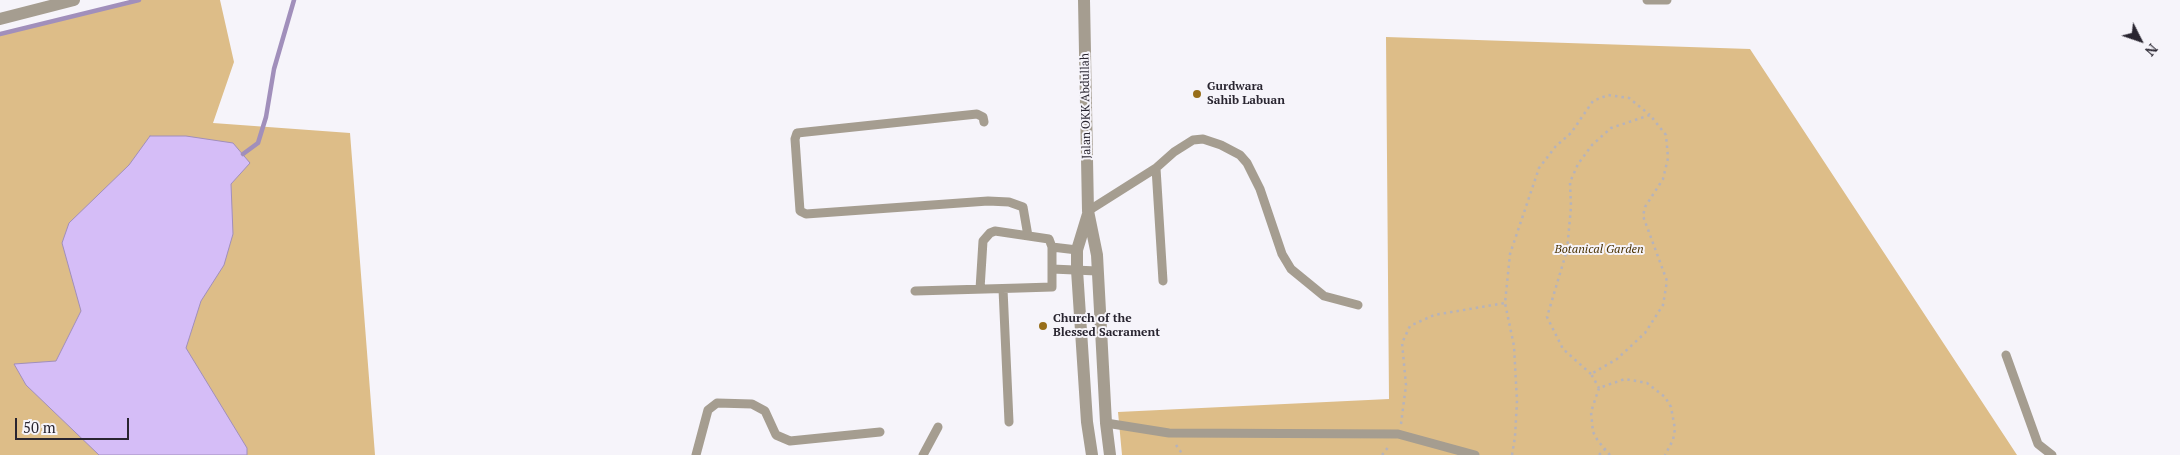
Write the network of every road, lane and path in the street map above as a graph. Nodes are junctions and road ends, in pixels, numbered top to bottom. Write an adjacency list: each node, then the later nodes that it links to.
1 (74, 0): 5 (street)
2 (1084, 0): 9 (street, Jalan OKK Abdullah)
3 (1647, 0): 4 (lane)
4 (1667, 0)
5 (0, 19)
6 (1650, 115): 20 (path); 23 (path); 23 (path)
7 (984, 122): 10 (lane)
8 (1156, 168): 9 (lane); 16 (lane); 21 (lane)
9 (1088, 211): 12 (street, Jalan OKK Abdullah); 15 (street, Jalan OKK Abdullah)
10 (1028, 236): 11 (lane); 17 (lane)
11 (1052, 247): 12 (lane); 13 (lane)
12 (1077, 250): 14 (street, Jalan OKK Abdullah)
13 (1052, 269): 14 (lane); 18 (lane)
14 (1076, 270): 15 (lane); 33 (street, Jalan OKK Abdullah)
15 (1097, 271): 26 (street, Jalan OKK Abdullah)
16 (1163, 281)
17 (980, 289): 18 (lane); 19 (lane)
18 (1002, 289): 25 (lane)
19 (915, 291)
20 (1506, 303): 29 (path); 37 (path)
21 (1358, 305)
22 (2006, 355): 41 (lane)
23 (1591, 374): 24 (path)
24 (1599, 388): 30 (path); 40 (path)
25 (1009, 422)
26 (1106, 423): 29 (lane); 34 (street, Jalan OKK Abdullah)
27 (938, 428): 32 (lane)
28 (880, 432): 31 (lane)
29 (1398, 434): 35 (path); 36 (lane)
30 (1604, 450): 38 (path); 39 (path)
31 (696, 455)
32 (923, 455)
33 (1092, 455)
34 (1110, 455)
35 (1382, 455)
36 (1475, 455)
37 (1512, 455)
38 (1599, 455)
39 (1609, 455)
40 (1665, 455)
41 (2052, 455)

